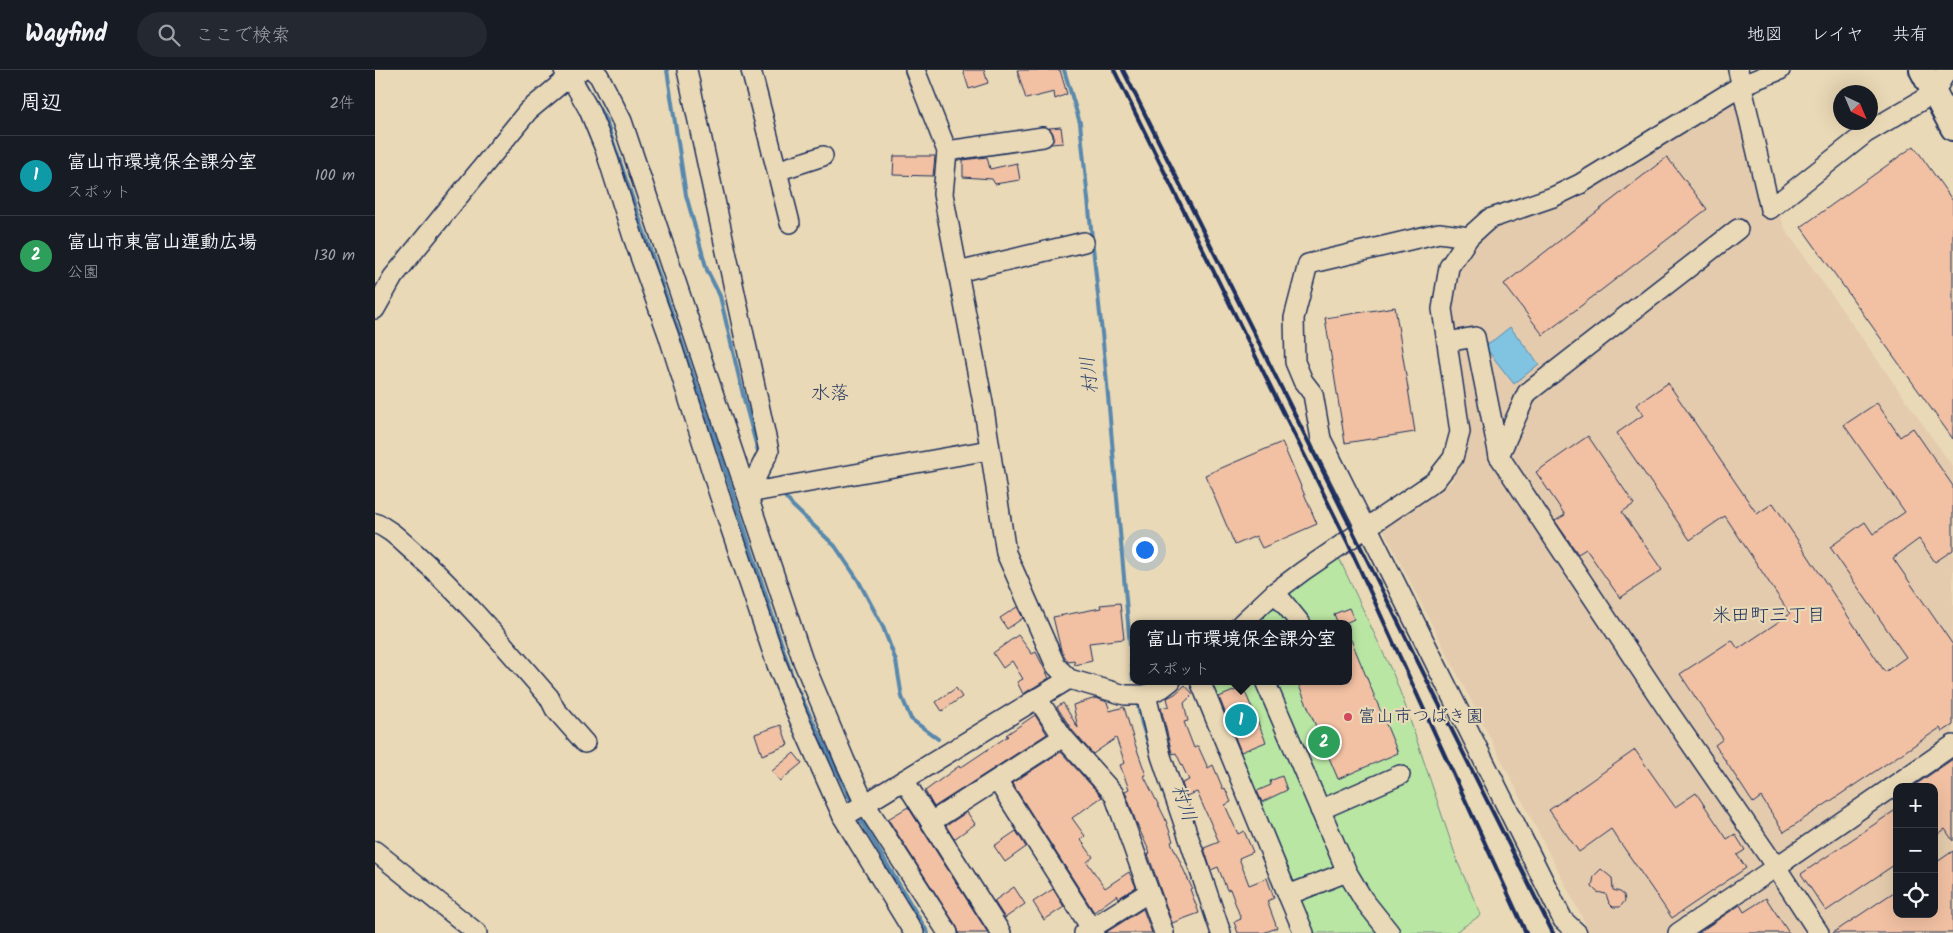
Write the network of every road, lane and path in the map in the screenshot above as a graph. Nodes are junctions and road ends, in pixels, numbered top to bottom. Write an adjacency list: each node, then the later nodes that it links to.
1 (593, 70): 23 (street)
2 (687, 70): 23 (street)
3 (751, 70): 13 (street)
4 (915, 70): 11 (street)
5 (1780, 70): 7 (street)
6 (572, 72): 19 (street); 43 (street)
7 (1740, 77): 8 (street); 16 (street)
8 (1940, 80): 9 (main road)
9 (1953, 128)
10 (1043, 137): 11 (street)
11 (947, 151): 18 (street)
12 (823, 156): 13 (street)
13 (777, 171): 14 (street)
14 (790, 223)
15 (1738, 230): 22 (street)
16 (1469, 237): 20 (street); 25 (street)
17 (1084, 242): 18 (street)
18 (958, 272): 21 (street)
19 (375, 309)
20 (1447, 342): 22 (street); 25 (street)
21 (989, 450): 23 (street); 29 (street)
22 (1499, 456): 46 (street)
23 (748, 493): 41 (street)
24 (375, 523): 36 (street)
25 (1366, 526): 26 (street); 59 (street)
26 (1275, 592): 27 (street); 28 (street)
27 (1245, 620)
28 (1298, 620)
29 (1069, 679): 33 (street); 34 (street)
30 (1166, 685): 33 (street)
31 (1203, 685): 49 (street)
32 (1267, 685): 42 (street)
33 (1139, 695): 56 (street)
34 (1037, 698): 35 (street); 39 (street)
35 (1063, 737): 40 (street); 48 (street)
36 (585, 743)
37 (1953, 746): 46 (street)
38 (1400, 775): 42 (street)
39 (905, 780): 41 (street); 44 (street)
40 (997, 780): 44 (street); 50 (street)
41 (865, 804): 43 (street); 53 (street)
42 (1320, 810): 47 (street)
43 (843, 817): 52 (street)
44 (931, 822): 54 (street)
45 (375, 851): 51 (street)
46 (1776, 867): 60 (street); 61 (street)
47 (1347, 872): 49 (street); 58 (street)
48 (1149, 892): 50 (street); 55 (street)
49 (1289, 895): 57 (street)
50 (1090, 931)
51 (477, 933)
52 (914, 933)
53 (948, 933)
54 (1001, 933)
55 (1164, 933)
56 (1221, 933)
57 (1304, 933)
58 (1390, 933)
59 (1577, 933)
60 (1678, 933)
61 (1819, 933)

